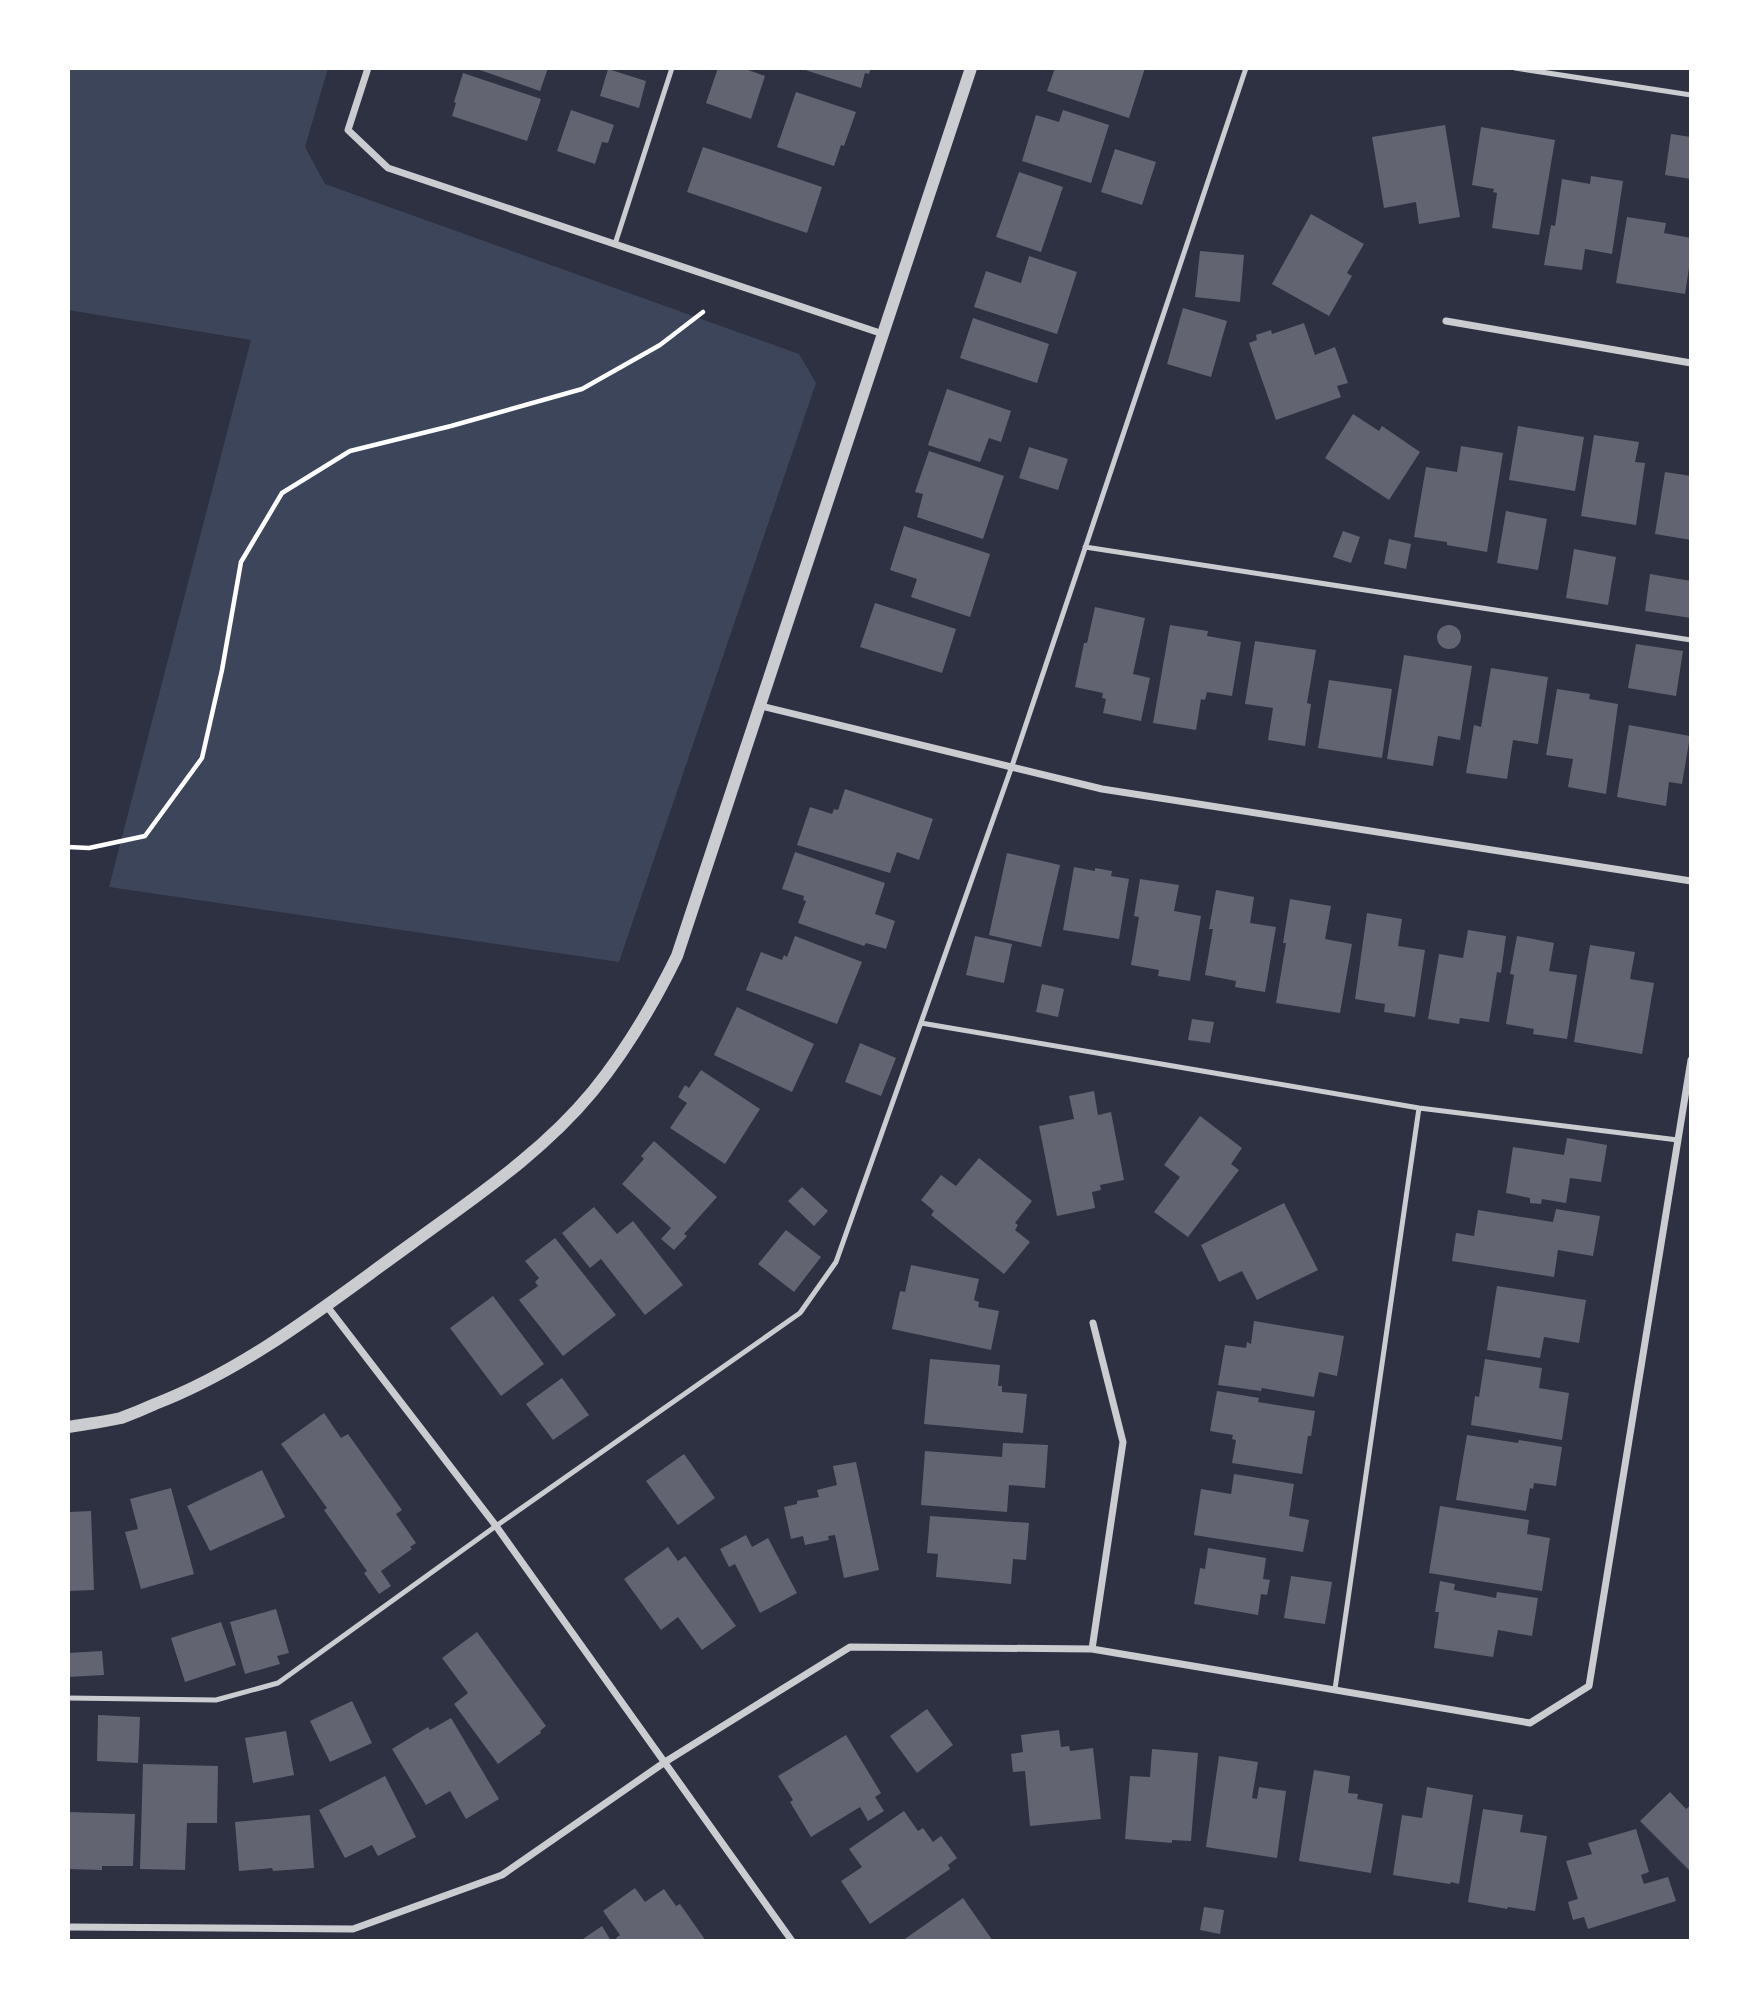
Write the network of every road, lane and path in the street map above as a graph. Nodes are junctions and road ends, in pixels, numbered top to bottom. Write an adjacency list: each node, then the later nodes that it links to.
1 (368, 68): 7 (street)
2 (672, 68): 7 (lane)
3 (971, 68): 10 (street)
4 (1245, 68): 12 (lane)
5 (1515, 68): 6 (lane)
6 (1691, 95)
7 (615, 244): 10 (street)
8 (703, 312): 16 (path)
9 (1446, 321): 11 (street)
10 (883, 334): 14 (street)
11 (1691, 363)
12 (1085, 547): 13 (lane); 15 (lane)
13 (1691, 640)
14 (761, 706): 15 (street); 22 (street)
15 (1012, 766): 17 (street); 18 (lane)
16 (68, 847)
17 (1691, 881)
18 (920, 1023): 20 (lane); 25 (lane)
19 (1691, 1060): 21 (street)
20 (1419, 1108): 21 (lane); 27 (lane)
21 (1678, 1140): 27 (street)
22 (326, 1305): 24 (street); 25 (street)
23 (1093, 1323): 26 (street)
24 (68, 1427)
25 (496, 1526): 28 (lane); 29 (street)
26 (1092, 1648): 27 (street); 29 (street)
27 (1335, 1689)
28 (68, 1698)
29 (665, 1762): 30 (street); 31 (street)
30 (68, 1927)
31 (792, 1941)

